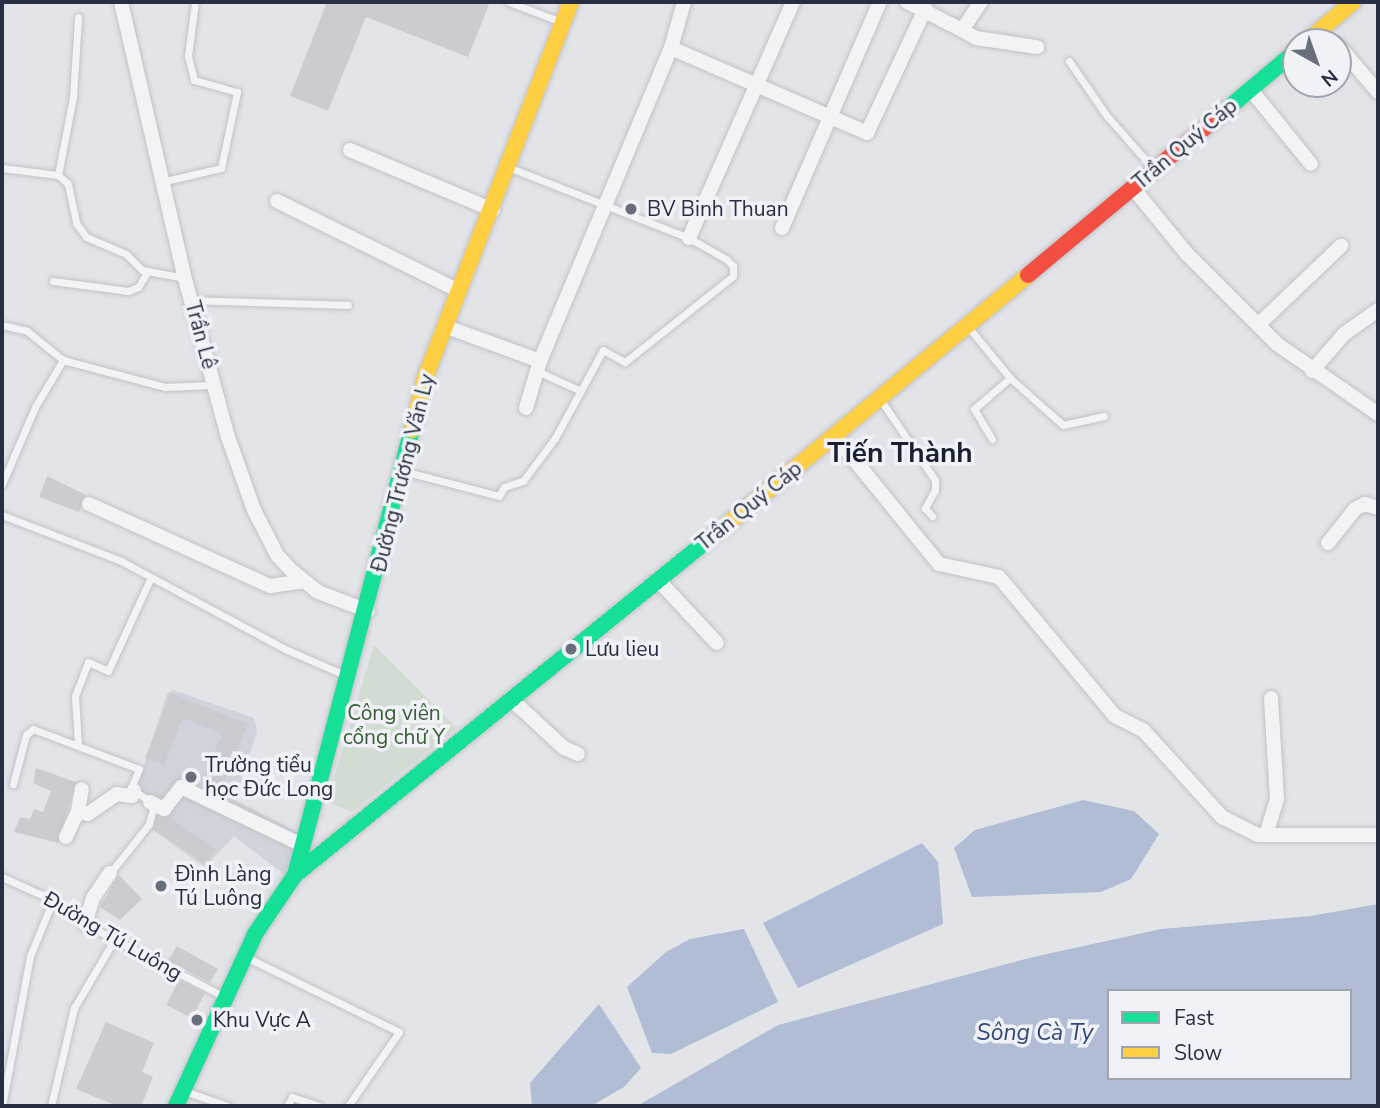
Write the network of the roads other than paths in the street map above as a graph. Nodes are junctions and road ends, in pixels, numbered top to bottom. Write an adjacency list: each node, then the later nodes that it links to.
1 (121, 2): 31 (street, Trần Lê)
2 (195, 2): 31 (lane)
3 (509, 2): 13 (lane)
4 (570, 2): 13 (main road, Đường Trương Văn Ly)
5 (684, 2): 17 (street)
6 (793, 2): 21 (street)
7 (880, 2): 24 (street)
8 (907, 2): 11 (street)
9 (981, 2): 15 (street)
10 (1353, 2): 14 (main road)
11 (925, 9): 15 (street); 24 (street)
12 (78, 18): 30 (lane)
13 (565, 24): 28 (main road, Đường Trương Văn Ly)
14 (1323, 27)
15 (962, 30): 16 (street)
16 (1037, 47)
17 (671, 48): 21 (street); 34 (street)
18 (1069, 61): 29 (lane)
19 (1352, 61): 23 (street)
20 (1282, 63): 22 (main road, Trần Quý Cáp)
21 (756, 87): 24 (street); 37 (street)
22 (1251, 90): 26 (street); 29 (main road, Trần Quý Cáp)
23 (1378, 92)
24 (829, 118): 36 (street)
25 (350, 150): 35 (street)
26 (1311, 164)
27 (2, 168): 30 (lane)
28 (510, 168): 34 (lane); 35 (main road, Đường Trương Văn Ly)
29 (1154, 169): 32 (main road, Trần Quý Cáp)
30 (58, 175): 39 (lane)
31 (165, 181): 40 (street, Trần Lê)
32 (1133, 188): 46 (street); 49 (main road, Trần Quý Cáp)
33 (277, 201): 42 (street)
34 (608, 206): 37 (lane); 51 (street)
35 (493, 210): 42 (main road, Đường Trương Văn Ly)
36 (782, 228)
37 (689, 238): 55 (lane)
38 (1341, 246): 46 (street)
39 (148, 271): 40 (lane); 41 (lane)
40 (185, 279): 43 (street, Trần Lê)
41 (54, 281)
42 (459, 290): 48 (main road, Đường Trương Văn Ly)
43 (191, 300): 44 (lane); 54 (street, Trần Lê)
44 (348, 305)
45 (1378, 310): 52 (street)
46 (1258, 325): 52 (street)
47 (2, 326): 50 (lane)
48 (444, 326): 51 (street); 62 (main road, Đường Trương Văn Ly)
49 (967, 326): 53 (lane); 56 (main road, Trần Quý Cáp)
50 (63, 360): 54 (lane); 63 (lane)
51 (539, 366): 55 (lane); 57 (street)
52 (1312, 371): 58 (street)
53 (1010, 378): 59 (lane); 61 (lane)
54 (214, 385): 71 (street, Trần Lê)
55 (581, 391): 62 (lane)
56 (880, 398): 60 (main road, Trần Quý Cáp); 67 (lane)
57 (526, 408)
58 (1378, 414)
59 (1104, 416)
60 (835, 436): 70 (main road, Trần Quý Cáp); 84 (street)
61 (992, 439)
62 (402, 471): 72 (main road, Đường Trương Văn Ly)
63 (2, 484)
64 (89, 504): 71 (street)
65 (1378, 508): 68 (street)
66 (2, 516): 69 (lane)
67 (932, 516)
68 (1328, 543)
69 (151, 577): 74 (lane); 77 (lane)
70 (658, 580): 73 (street); 76 (main road, Trần Quý Cáp)
71 (304, 581): 72 (street, Trần Lê)
72 (368, 611): 74 (main road, Đường Trương Văn Ly)
73 (718, 643)
74 (351, 677): 87 (main road, Đường Trương Văn Ly)
75 (1271, 698): 84 (street)
76 (511, 699): 78 (street); 89 (main road, Trần Quý Cáp)
77 (78, 745): 79 (lane); 81 (lane)
78 (578, 754)
79 (13, 784)
80 (82, 789): 83 (street)
81 (134, 790): 82 (lane); 83 (street)
82 (150, 802): 87 (street); 88 (lane)
83 (78, 811): 86 (street)
84 (1266, 835): 85 (street)
85 (1378, 835)
86 (66, 837)
87 (304, 846): 89 (main road, Đường Trương Văn Ly)
88 (110, 873): 92 (street)
89 (295, 875): 94 (main road)
90 (2, 877): 91 (lane, Đường Tú Luông)
91 (53, 900): 92 (lane, Đường Tú Luông); 97 (lane)
92 (85, 923): 93 (lane, Đường Tú Luông)
93 (114, 940): 95 (lane, Đường Tú Luông); 98 (lane)
94 (244, 956): 95 (main road); 103 (lane)
95 (224, 996): 96 (main road)
96 (184, 1090): 99 (main road); 100 (lane)
97 (2, 1106)
98 (51, 1106)
99 (176, 1106)
100 (228, 1106)
101 (287, 1106): 102 (lane)
102 (320, 1106)
103 (348, 1106)

